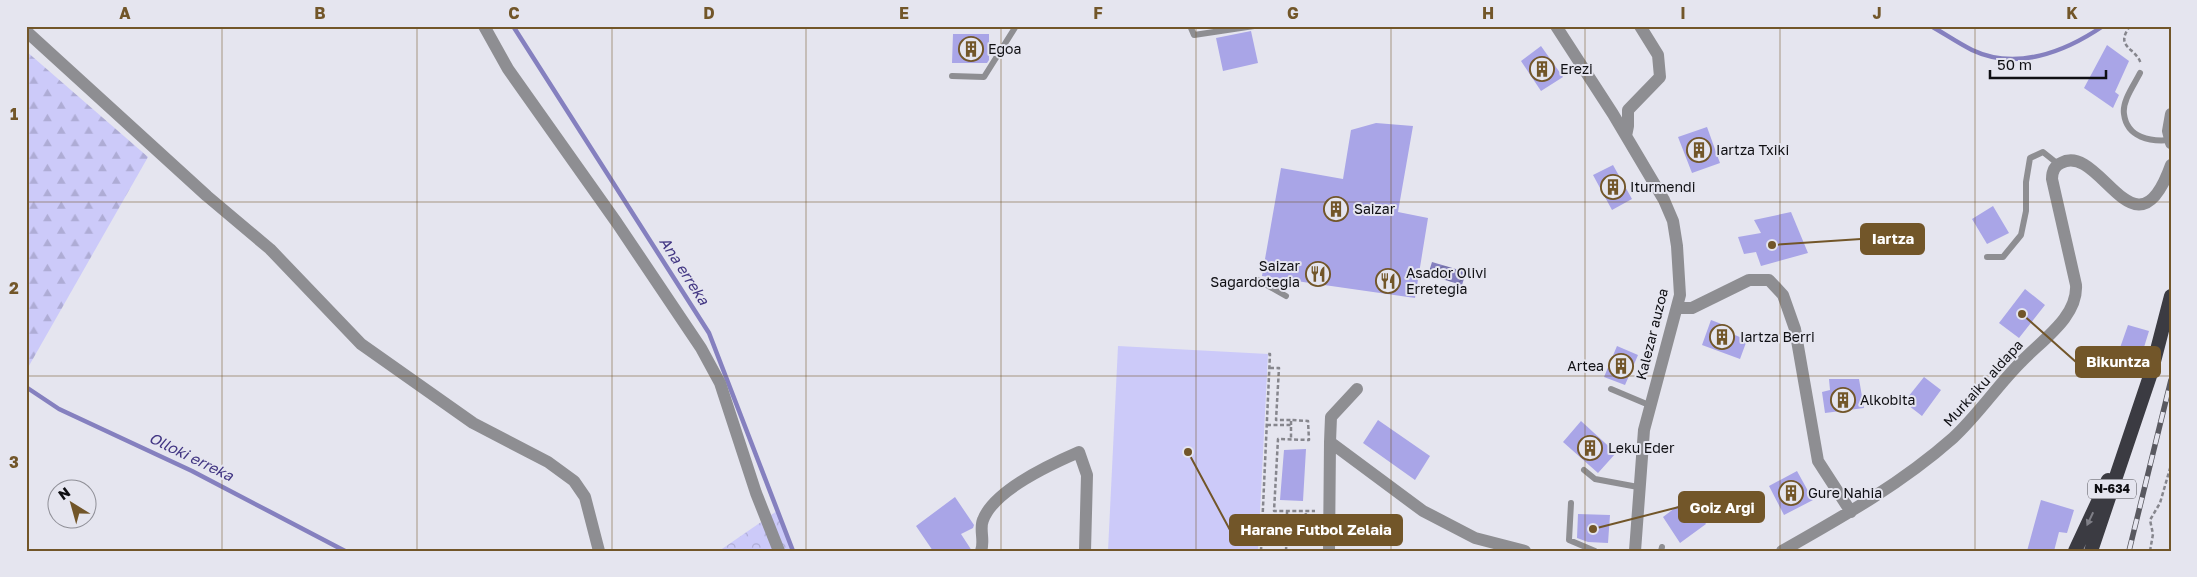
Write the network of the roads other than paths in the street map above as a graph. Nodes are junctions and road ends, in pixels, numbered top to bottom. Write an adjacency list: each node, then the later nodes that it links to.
1 (484, 26): 30 (street)
2 (1016, 26): 9 (lane)
3 (1194, 26): 4 (lane)
4 (1254, 26)
5 (1556, 26): 11 (street, Kalezar auzoa)
6 (1640, 26): 11 (street)
7 (26, 31): 29 (street)
8 (2140, 73): 12 (lane)
9 (952, 76)
10 (2171, 114): 12 (street)
11 (1626, 136): 19 (street, Kalezar auzoa)
12 (2170, 141)
13 (2058, 164): 14 (street); 15 (lane); 28 (street, Murkaiku aldapa)
14 (2171, 165)
15 (1987, 257)
16 (1258, 280): 17 (lane)
17 (1286, 296)
18 (2171, 296): 23 (highway, N-634)
19 (1677, 308): 22 (street, Kalezar auzoa); 28 (street)
20 (1358, 389): 24 (street)
21 (1611, 389): 22 (lane)
22 (1649, 405): 26 (street, Kalezar auzoa)
23 (2132, 427): 38 (highway, N-634, one-way to 38); 39 (highway, N-634)
24 (1330, 442): 33 (street); 34 (street)
25 (1584, 470): 26 (lane)
26 (1638, 487): 36 (street, Kalezar auzoa)
27 (1571, 503): 35 (lane)
28 (1851, 512): 37 (street, Murkaiku aldapa)
29 (599, 551)
30 (778, 551)
31 (981, 551): 32 (street)
32 (1085, 551)
33 (1329, 551)
34 (1525, 551)
35 (1595, 551)
36 (1635, 551)
37 (1782, 551)
38 (2075, 551)
39 (2091, 551)

